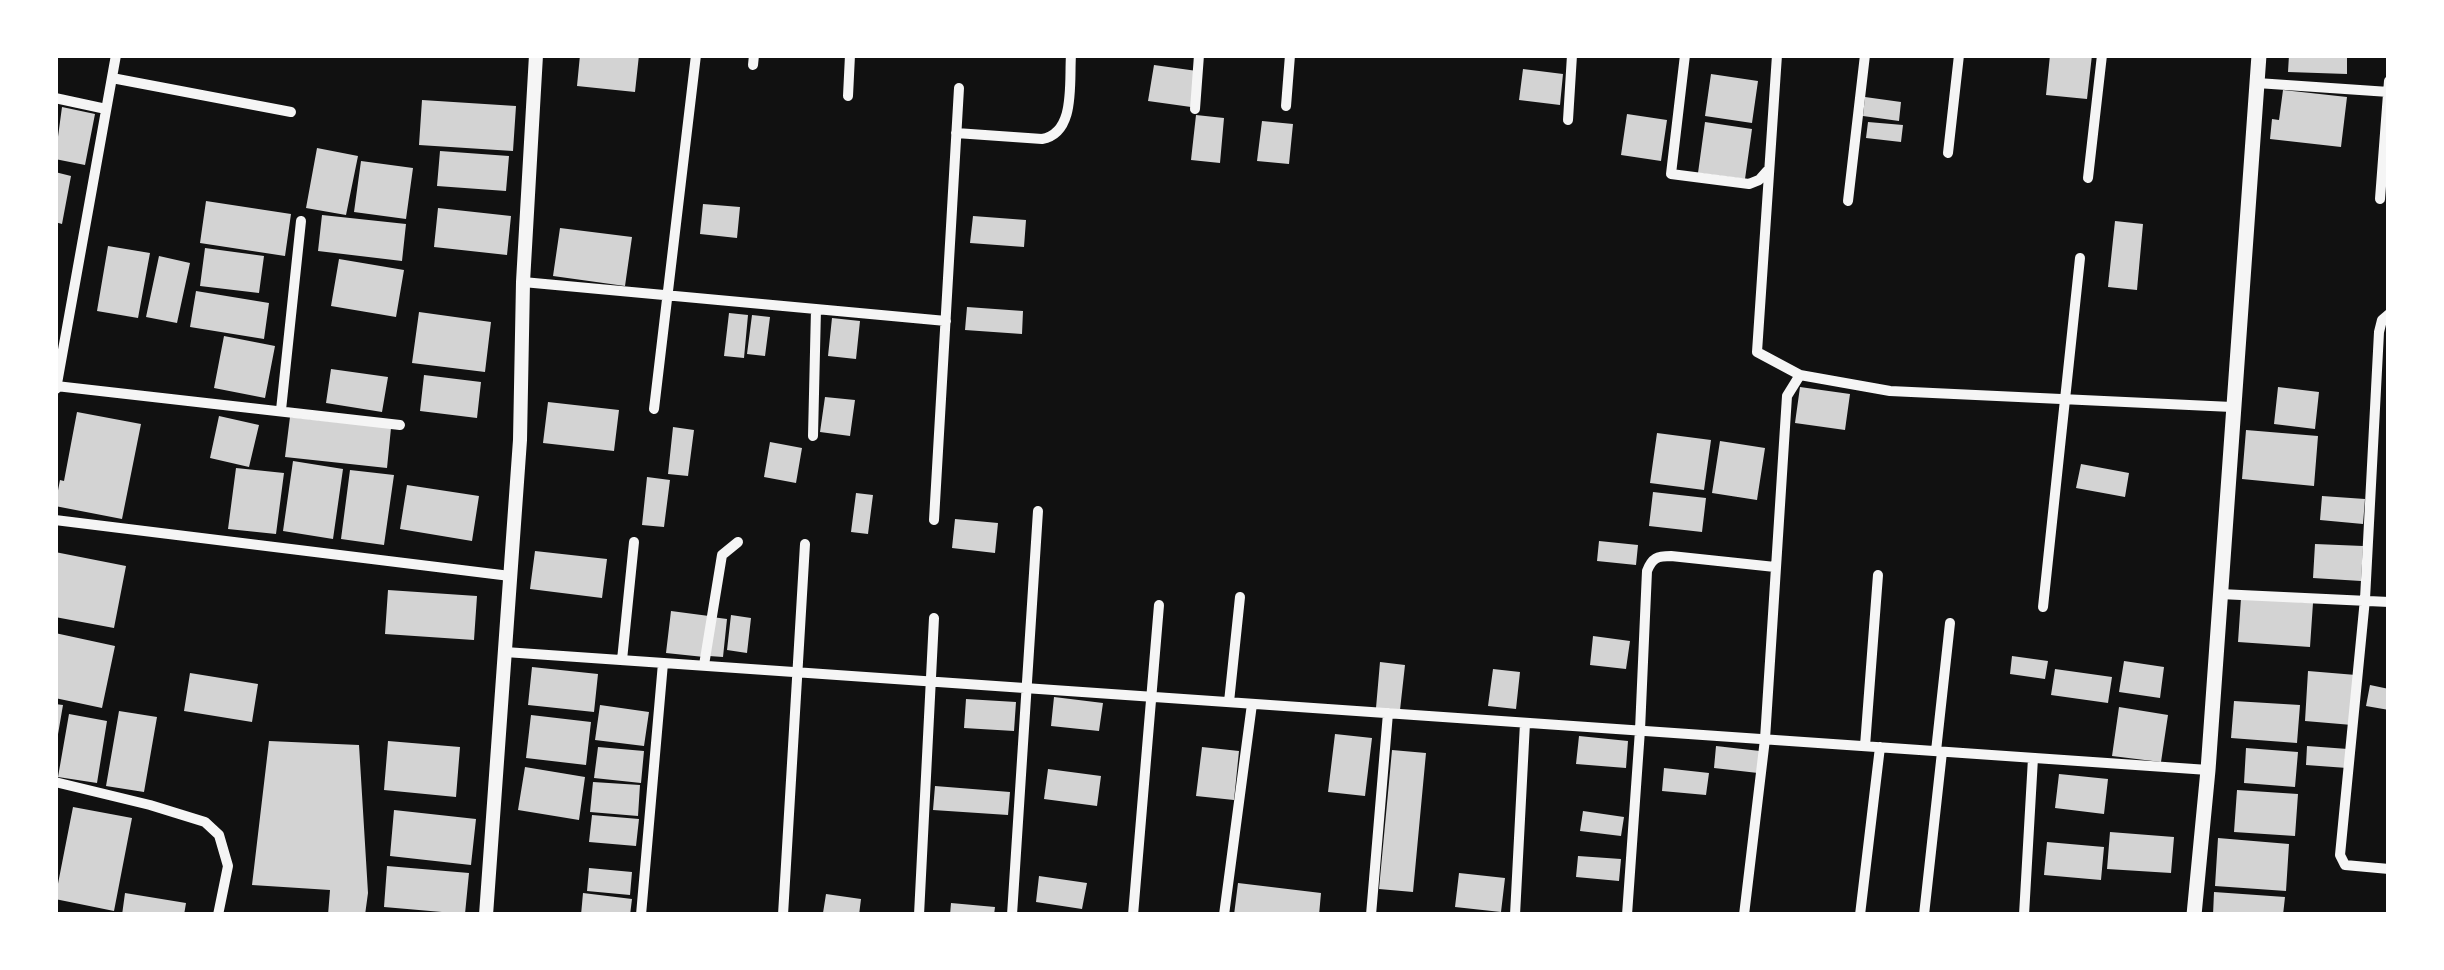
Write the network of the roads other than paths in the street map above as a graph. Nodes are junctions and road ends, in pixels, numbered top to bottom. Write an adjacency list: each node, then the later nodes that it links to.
1 (116, 55): 15 (street)
2 (536, 55): 35 (street)
3 (696, 55): 36 (street)
4 (850, 55): 20 (street)
5 (1071, 55): 27 (street)
6 (1199, 55): 24 (street)
7 (1290, 55): 22 (street)
8 (1572, 55): 26 (street)
9 (1685, 55): 29 (street)
10 (1777, 55): 29 (street)
11 (1865, 55): 32 (street)
12 (1959, 55): 28 (street)
13 (2102, 55): 30 (street)
14 (2259, 55): 17 (main road)
15 (112, 78): 23 (street); 25 (street)
16 (2389, 81): 19 (street)
17 (2257, 83): 19 (street); 43 (main road)
18 (959, 88): 27 (street)
19 (2389, 92): 31 (street)
20 (848, 96)
21 (55, 98): 23 (street)
22 (1286, 106)
23 (106, 109): 41 (street)
24 (1195, 109)
25 (290, 112)
26 (1568, 120)
27 (956, 133): 39 (street)
28 (1948, 153)
29 (1767, 170): 40 (street)
30 (2088, 178)
31 (2380, 199)
32 (1848, 201)
33 (301, 221): 45 (street)
34 (2080, 258): 42 (street)
35 (524, 282): 36 (street); 55 (street)
36 (668, 296): 37 (street); 44 (street)
37 (816, 309): 39 (street); 47 (street)
38 (2389, 314): 59 (street)
39 (946, 320): 50 (street)
40 (1800, 375): 42 (street); 54 (street)
41 (56, 389): 45 (street)
42 (2064, 402): 43 (street); 62 (street)
43 (2232, 408): 57 (main road)
44 (654, 409)
45 (281, 410): 46 (street)
46 (400, 425)
47 (813, 436)
48 (1038, 512): 71 (street)
49 (55, 520): 55 (street)
50 (934, 520)
51 (634, 542): 66 (street)
52 (738, 542): 68 (street)
53 (805, 544): 69 (street)
54 (1775, 567): 77 (street); 78 (street)
55 (510, 576): 65 (street)
56 (1878, 576): 79 (street)
57 (2220, 594): 59 (street); 83 (main road)
58 (1240, 597): 73 (street)
59 (2366, 599): 60 (street); 85 (street)
60 (2389, 602)
61 (1158, 605): 72 (street)
62 (2043, 608)
63 (934, 618): 70 (street)
64 (1950, 623): 81 (street)
65 (505, 652): 66 (street); 87 (street)
66 (622, 660): 67 (street)
67 (663, 663): 68 (street); 88 (street)
68 (704, 666): 69 (street)
69 (800, 672): 70 (street); 89 (street)
70 (931, 682): 71 (street); 90 (street)
71 (1028, 687): 72 (street); 91 (street)
72 (1150, 696): 73 (street); 92 (street)
73 (1229, 702): 74 (street)
74 (1252, 704): 75 (street); 93 (street)
75 (1388, 713): 76 (street); 94 (street)
76 (1525, 722): 77 (street); 95 (street)
77 (1640, 730): 78 (street); 96 (street)
78 (1765, 740): 79 (street); 97 (street)
79 (1864, 746): 80 (street)
80 (1880, 747): 81 (street); 98 (street)
81 (1939, 751): 82 (street); 99 (street)
82 (2033, 758): 83 (street); 100 (street)
83 (2208, 770): 101 (main road)
84 (55, 782): 86 (street)
85 (2389, 870)
86 (218, 915)
87 (486, 915)
88 (641, 915)
89 (783, 915)
90 (919, 915)
91 (1012, 915)
92 (1133, 915)
93 (1224, 915)
94 (1371, 915)
95 (1515, 915)
96 (1627, 915)
97 (1744, 915)
98 (1860, 915)
99 (1924, 915)
100 (2024, 915)
101 (2194, 915)

